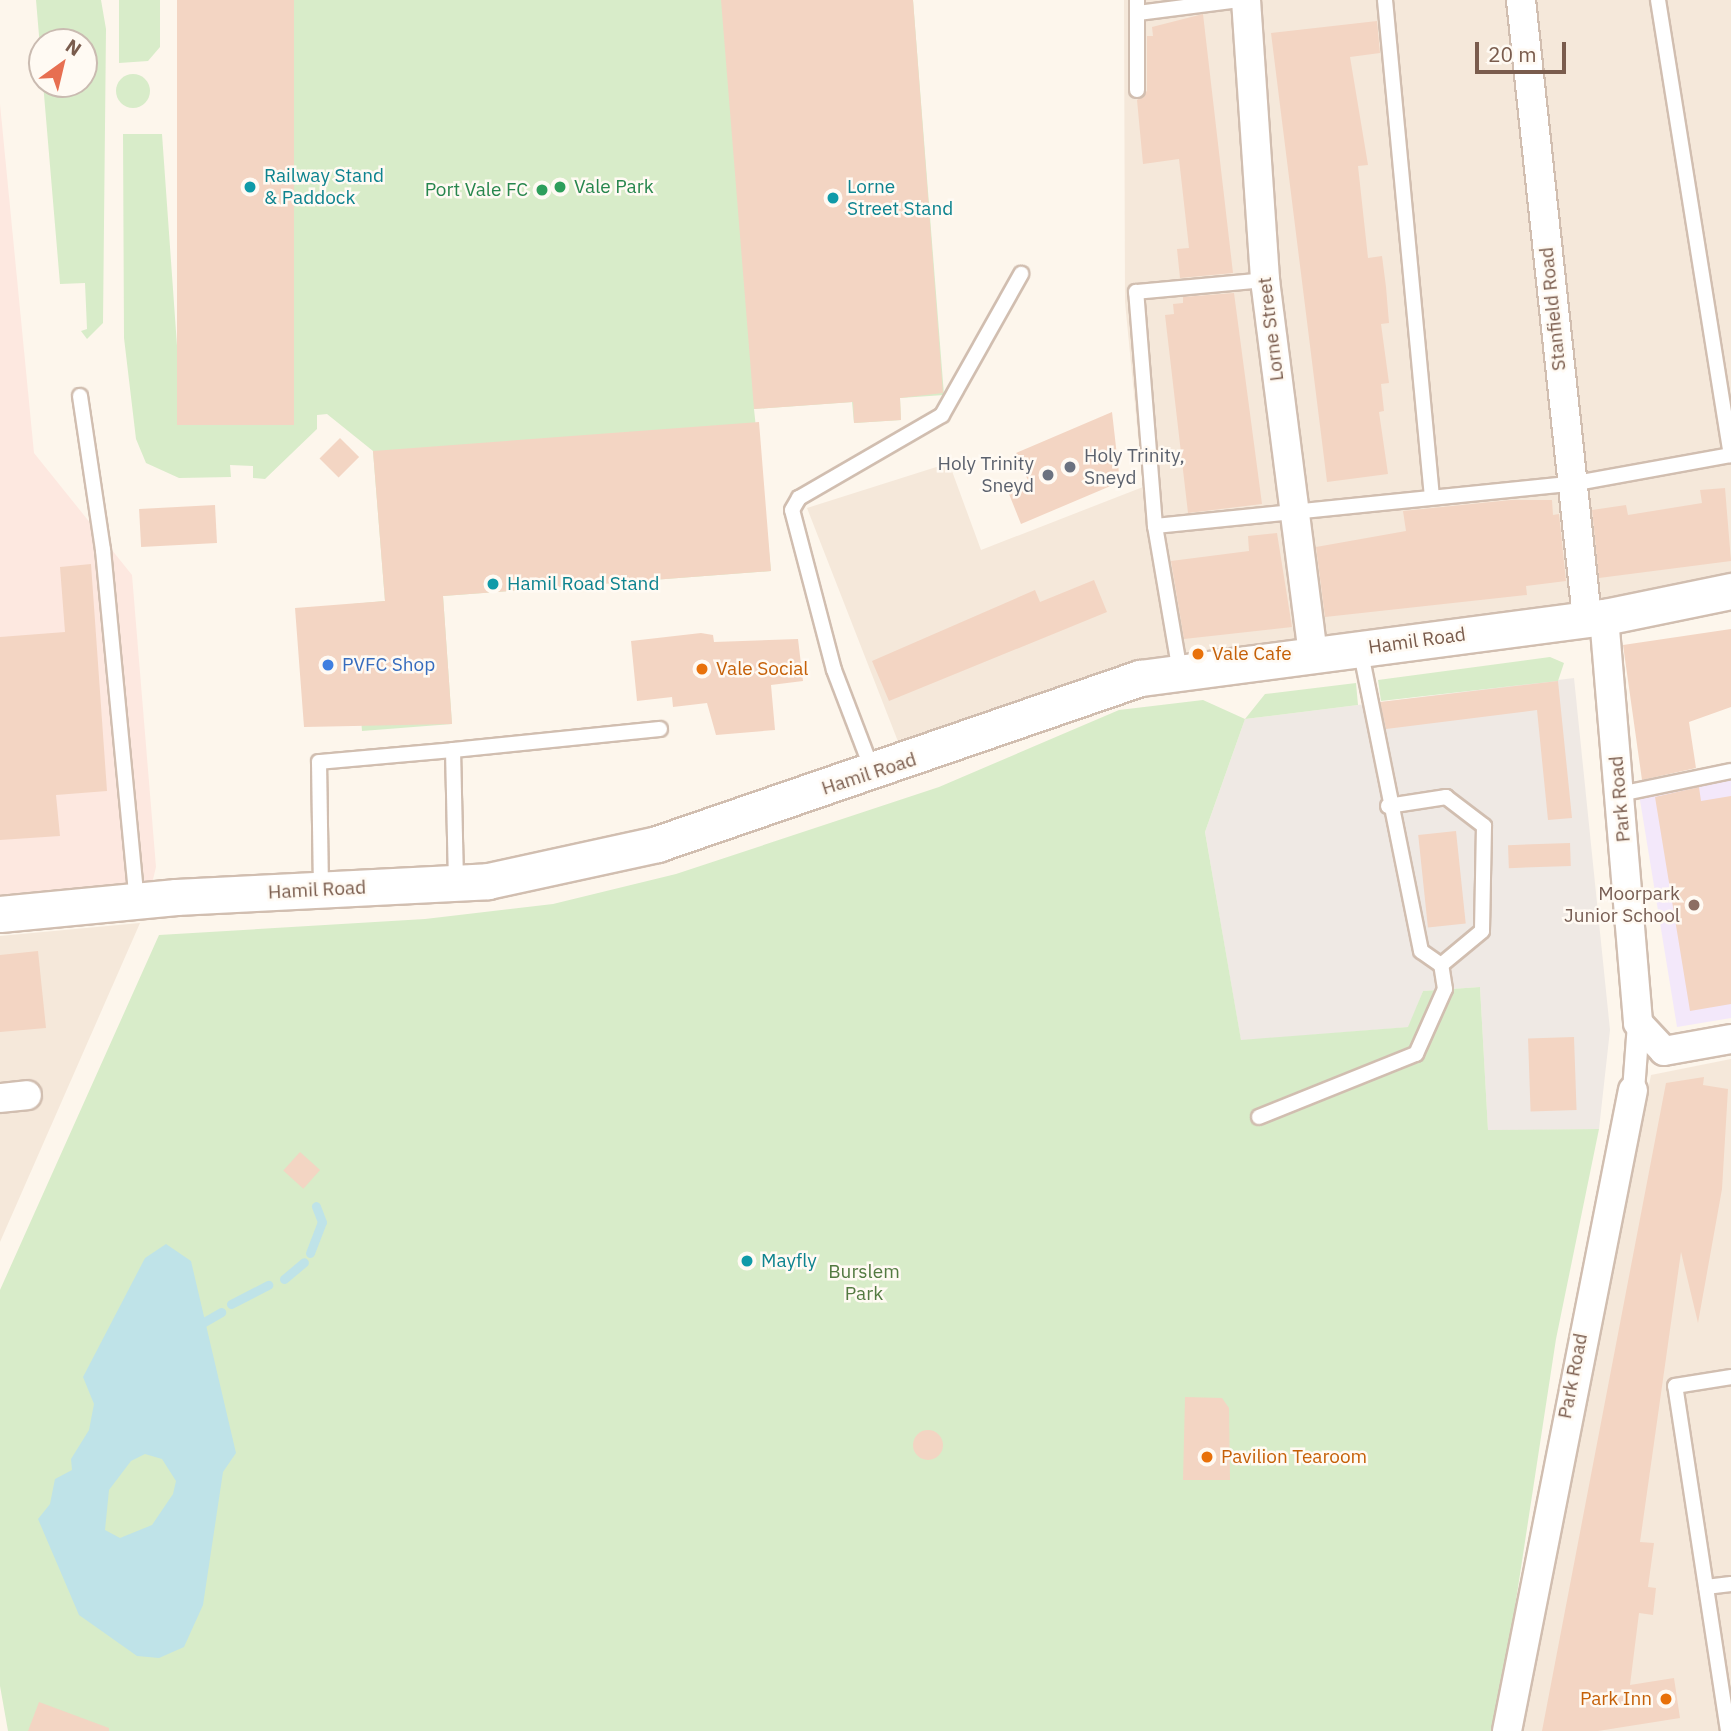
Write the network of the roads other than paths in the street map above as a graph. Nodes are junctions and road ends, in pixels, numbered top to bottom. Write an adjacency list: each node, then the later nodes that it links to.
1 (1239, 0): 6 (lane)
2 (1246, 0): 9 (street, Lorne Street)
3 (1385, 0): 13 (lane)
4 (1521, 0): 12 (street, Stanfield Road)
5 (1658, 0): 11 (lane)
6 (1138, 6): 7 (lane)
7 (1137, 90)
8 (1021, 274): 24 (lane)
9 (1265, 280): 14 (street, Lorne Street); 15 (lane)
10 (80, 396): 29 (lane)
11 (1731, 455): 12 (lane)
12 (1571, 484): 13 (lane); 17 (street, Stanfield Road)
13 (1432, 494): 14 (lane)
14 (1293, 511): 15 (lane); 19 (street, Lorne Street)
15 (1155, 526): 20 (lane)
16 (1731, 591): 17 (street, Hamil Road)
17 (1595, 617): 18 (street, Hamil Road); 25 (street, Park Road)
18 (1360, 649): 19 (street, Hamil Road); 26 (lane)
19 (1313, 656): 20 (street, Hamil Road)
20 (1180, 672): 24 (street, Hamil Road)
21 (660, 729): 22 (lane)
22 (453, 750): 27 (lane); 28 (lane)
23 (1731, 771): 25 (lane)
24 (873, 773): 27 (street, Hamil Road)
25 (1620, 794): 32 (street, Park Road)
26 (1388, 806): 31 (lane); 31 (lane)
27 (456, 883): 28 (street, Hamil Road)
28 (321, 890): 29 (street, Hamil Road)
29 (137, 901): 30 (street, Hamil Road)
30 (0, 914)
31 (1441, 965): 35 (lane)
32 (1638, 1023): 33 (street); 34 (street, Park Road)
33 (1731, 1039)
34 (1633, 1090): 39 (street, Park Road)
35 (1259, 1118)
36 (1731, 1377): 38 (lane)
37 (1731, 1584): 38 (lane)
38 (1706, 1587): 40 (lane)
39 (1507, 1731)
40 (1728, 1731)

